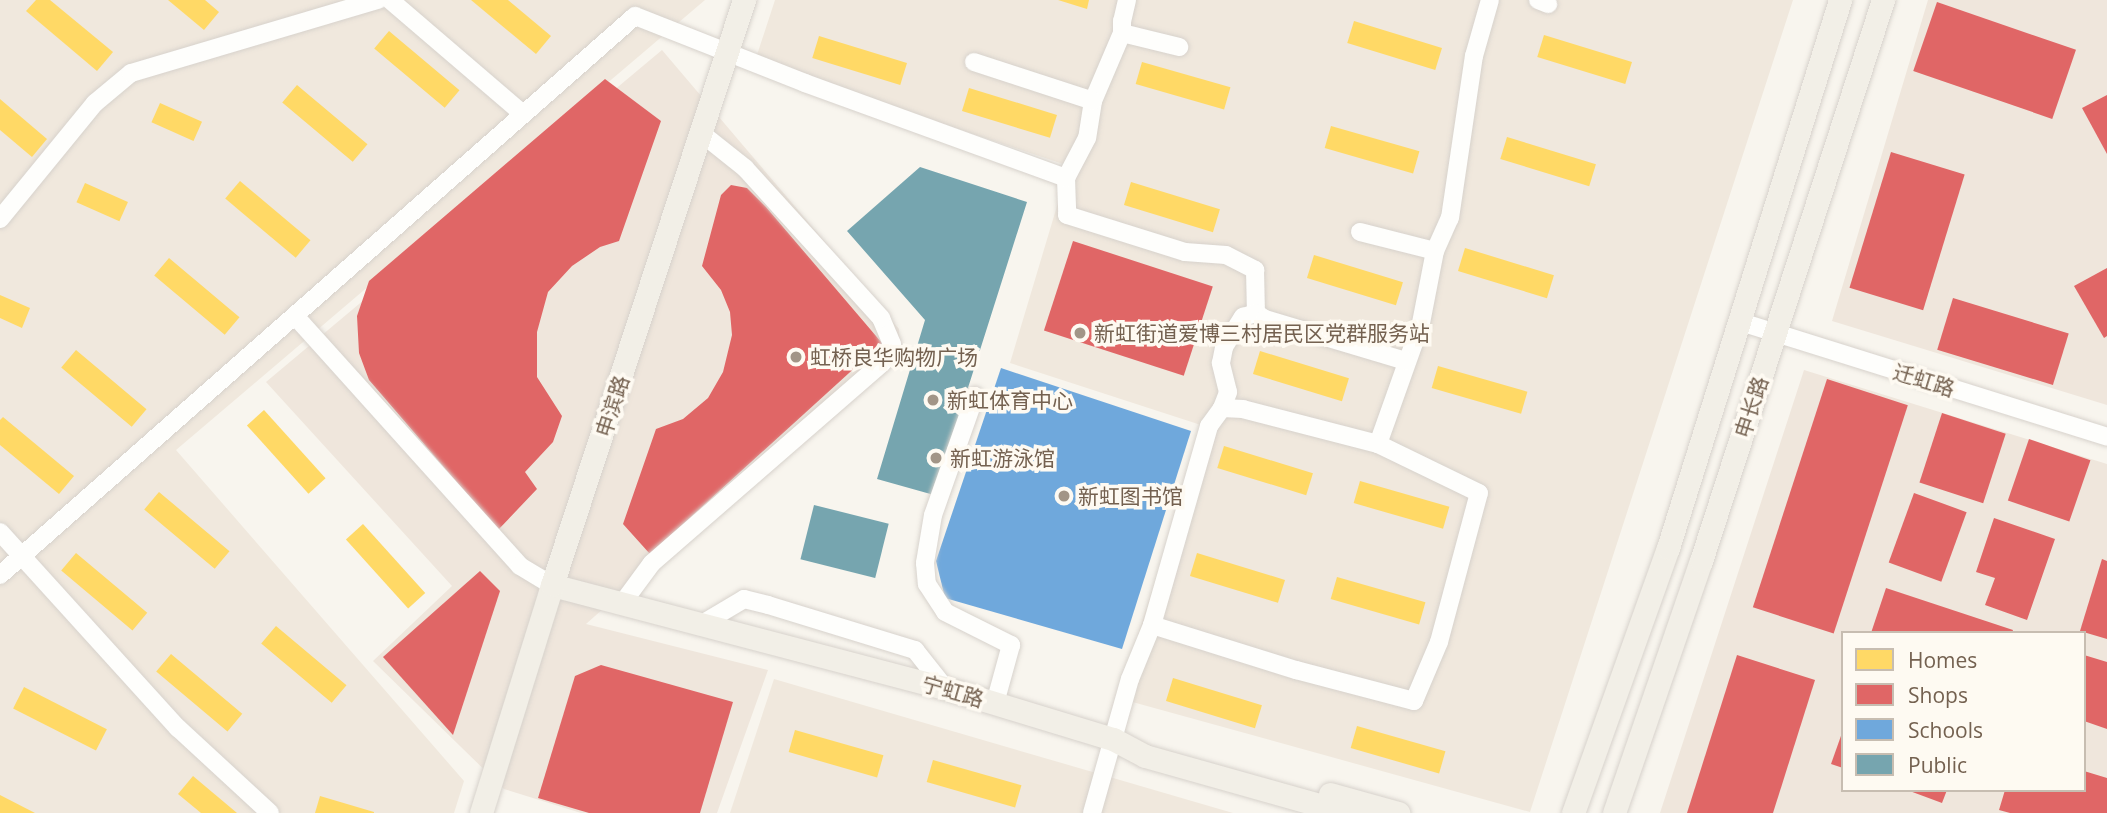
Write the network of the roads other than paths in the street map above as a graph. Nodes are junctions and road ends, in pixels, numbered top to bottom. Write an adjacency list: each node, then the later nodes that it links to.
1 (378, 0): 16 (street)
2 (390, 0): 13 (street)
3 (744, 0): 10 (main road, 申滨路)
4 (1128, 0): 8 (street)
5 (1490, 0): 18 (street)
6 (1840, 0): 21 (main road, 申长路)
7 (1883, 0): 22 (main road, 申长路)
8 (1122, 33): 9 (street); 12 (street)
9 (1178, 47)
10 (727, 52): 13 (street); 14 (main road, 申滨路); 15 (street)
11 (974, 62): 12 (street)
12 (1093, 101): 15 (street)
13 (523, 114): 20 (street)
14 (701, 133): 31 (main road, 申滨路); 32 (street)
15 (1066, 177): 19 (street)
16 (0, 219)
17 (1360, 232): 18 (street)
18 (1435, 251): 23 (street)
19 (1256, 313): 23 (street); 25 (street)
20 (295, 316): 29 (street); 31 (street)
21 (1741, 322): 22 (street, 迁虹路); 43 (main road, 申长路)
22 (1774, 334): 26 (street, 迁虹路); 44 (main road, 申长路)
23 (1406, 361): 27 (street)
24 (975, 396): 36 (street)
25 (1222, 408): 27 (street); 34 (street)
26 (2107, 437)
27 (1378, 444): 34 (street)
28 (0, 532): 29 (street)
29 (22, 556): 30 (street); 39 (street)
30 (0, 575)
31 (552, 586): 32 (main road, 宁虹路); 38 (main road, 申滨路)
32 (621, 605): 33 (main road, 宁虹路)
33 (702, 624): 35 (main road, 宁虹路); 35 (street)
34 (1152, 625): 37 (street)
35 (945, 688): 36 (main road, 宁虹路)
36 (995, 704): 37 (main road, 宁虹路)
37 (1113, 739): 40 (street); 41 (main road, 宁虹路); 42 (main road)
38 (486, 811)
39 (270, 813)
40 (1092, 813)
41 (1348, 813)
42 (1398, 813)
43 (1573, 813)
44 (1614, 813)

